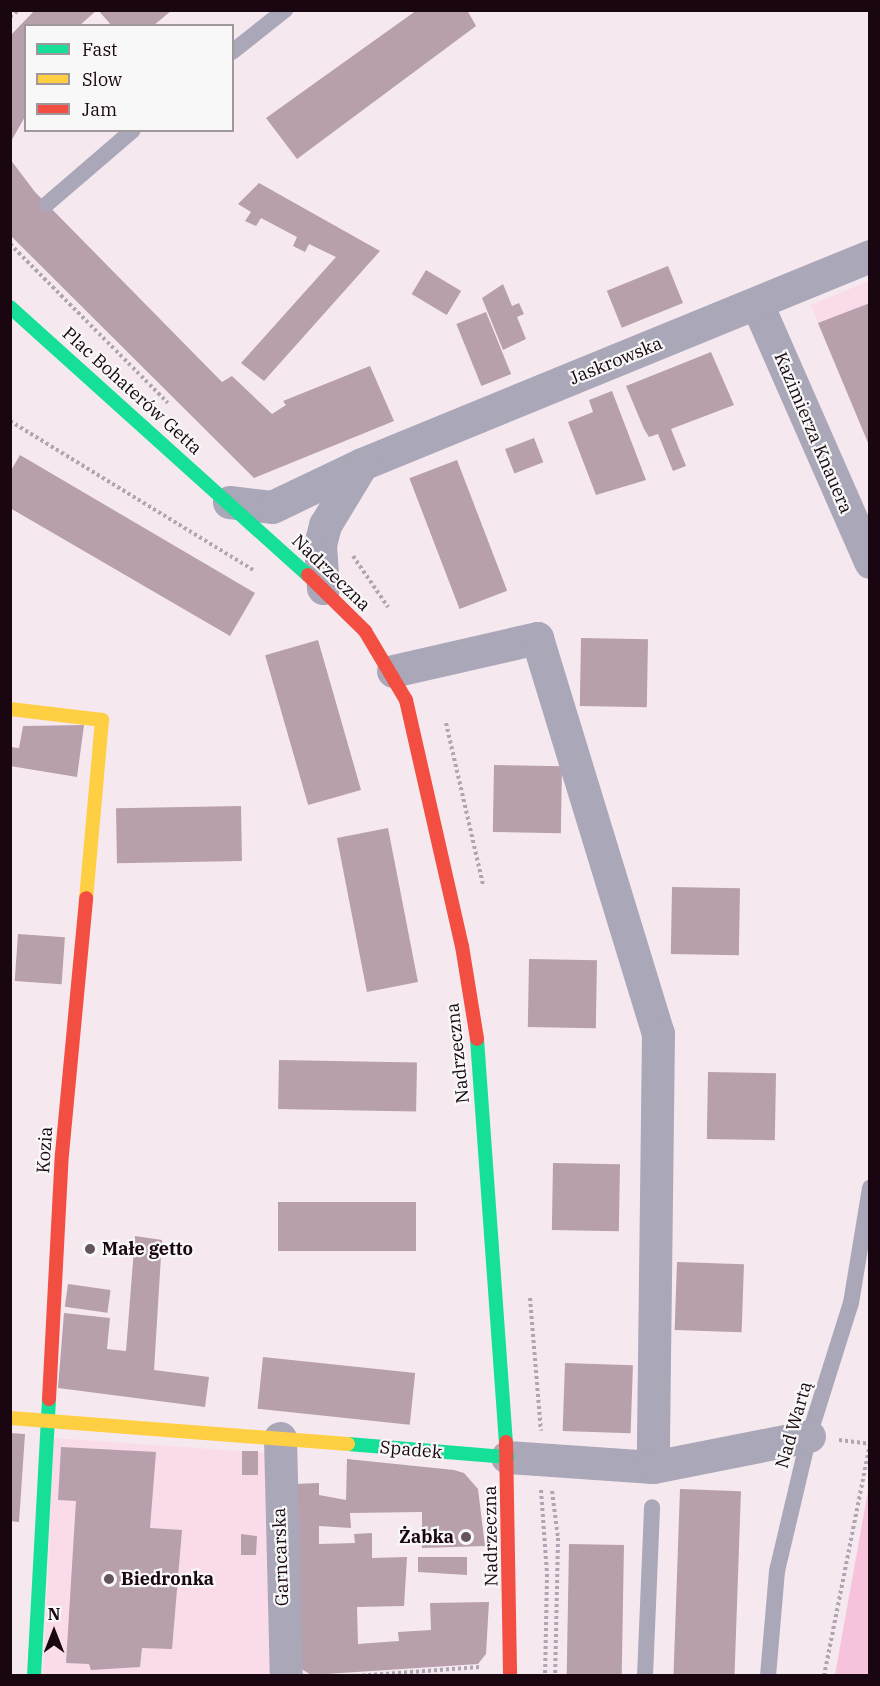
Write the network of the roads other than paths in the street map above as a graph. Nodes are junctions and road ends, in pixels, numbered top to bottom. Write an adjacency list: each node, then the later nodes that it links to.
1 (285, 10): 2 (lane)
2 (234, 50)
3 (132, 132): 4 (lane)
4 (47, 204)
5 (870, 256): 6 (street, Jaskrowska)
6 (757, 304): 8 (street, Jaskrowska); 10 (street, Kazimierza Knauera)
7 (10, 307): 9 (street, Plac Bohaterów Getta)
8 (362, 464): 9 (street, Jaskrowska); 11 (street)
9 (229, 502): 11 (street, Nadrzeczna)
10 (870, 562)
11 (323, 588): 12 (street, Nadrzeczna)
12 (393, 671): 19 (street, Nadrzeczna); 20 (street)
13 (10, 709): 16 (street, Kozia)
14 (870, 1188): 17 (lane, Nad Wartą)
15 (10, 1418): 16 (street, Spadek)
16 (44, 1421): 18 (street, Spadek); 22 (street, Kozia)
17 (809, 1436): 20 (street, Spadek); 26 (lane, Nad Wartą)
18 (280, 1438): 19 (street, Spadek); 23 (street, Garncarska)
19 (520, 1459): 20 (street, Spadek); 24 (street, Nadrzeczna)
20 (653, 1467)
21 (652, 1507): 25 (lane)
22 (34, 1676)
23 (286, 1676)
24 (510, 1676)
25 (645, 1676)
26 (768, 1676)

